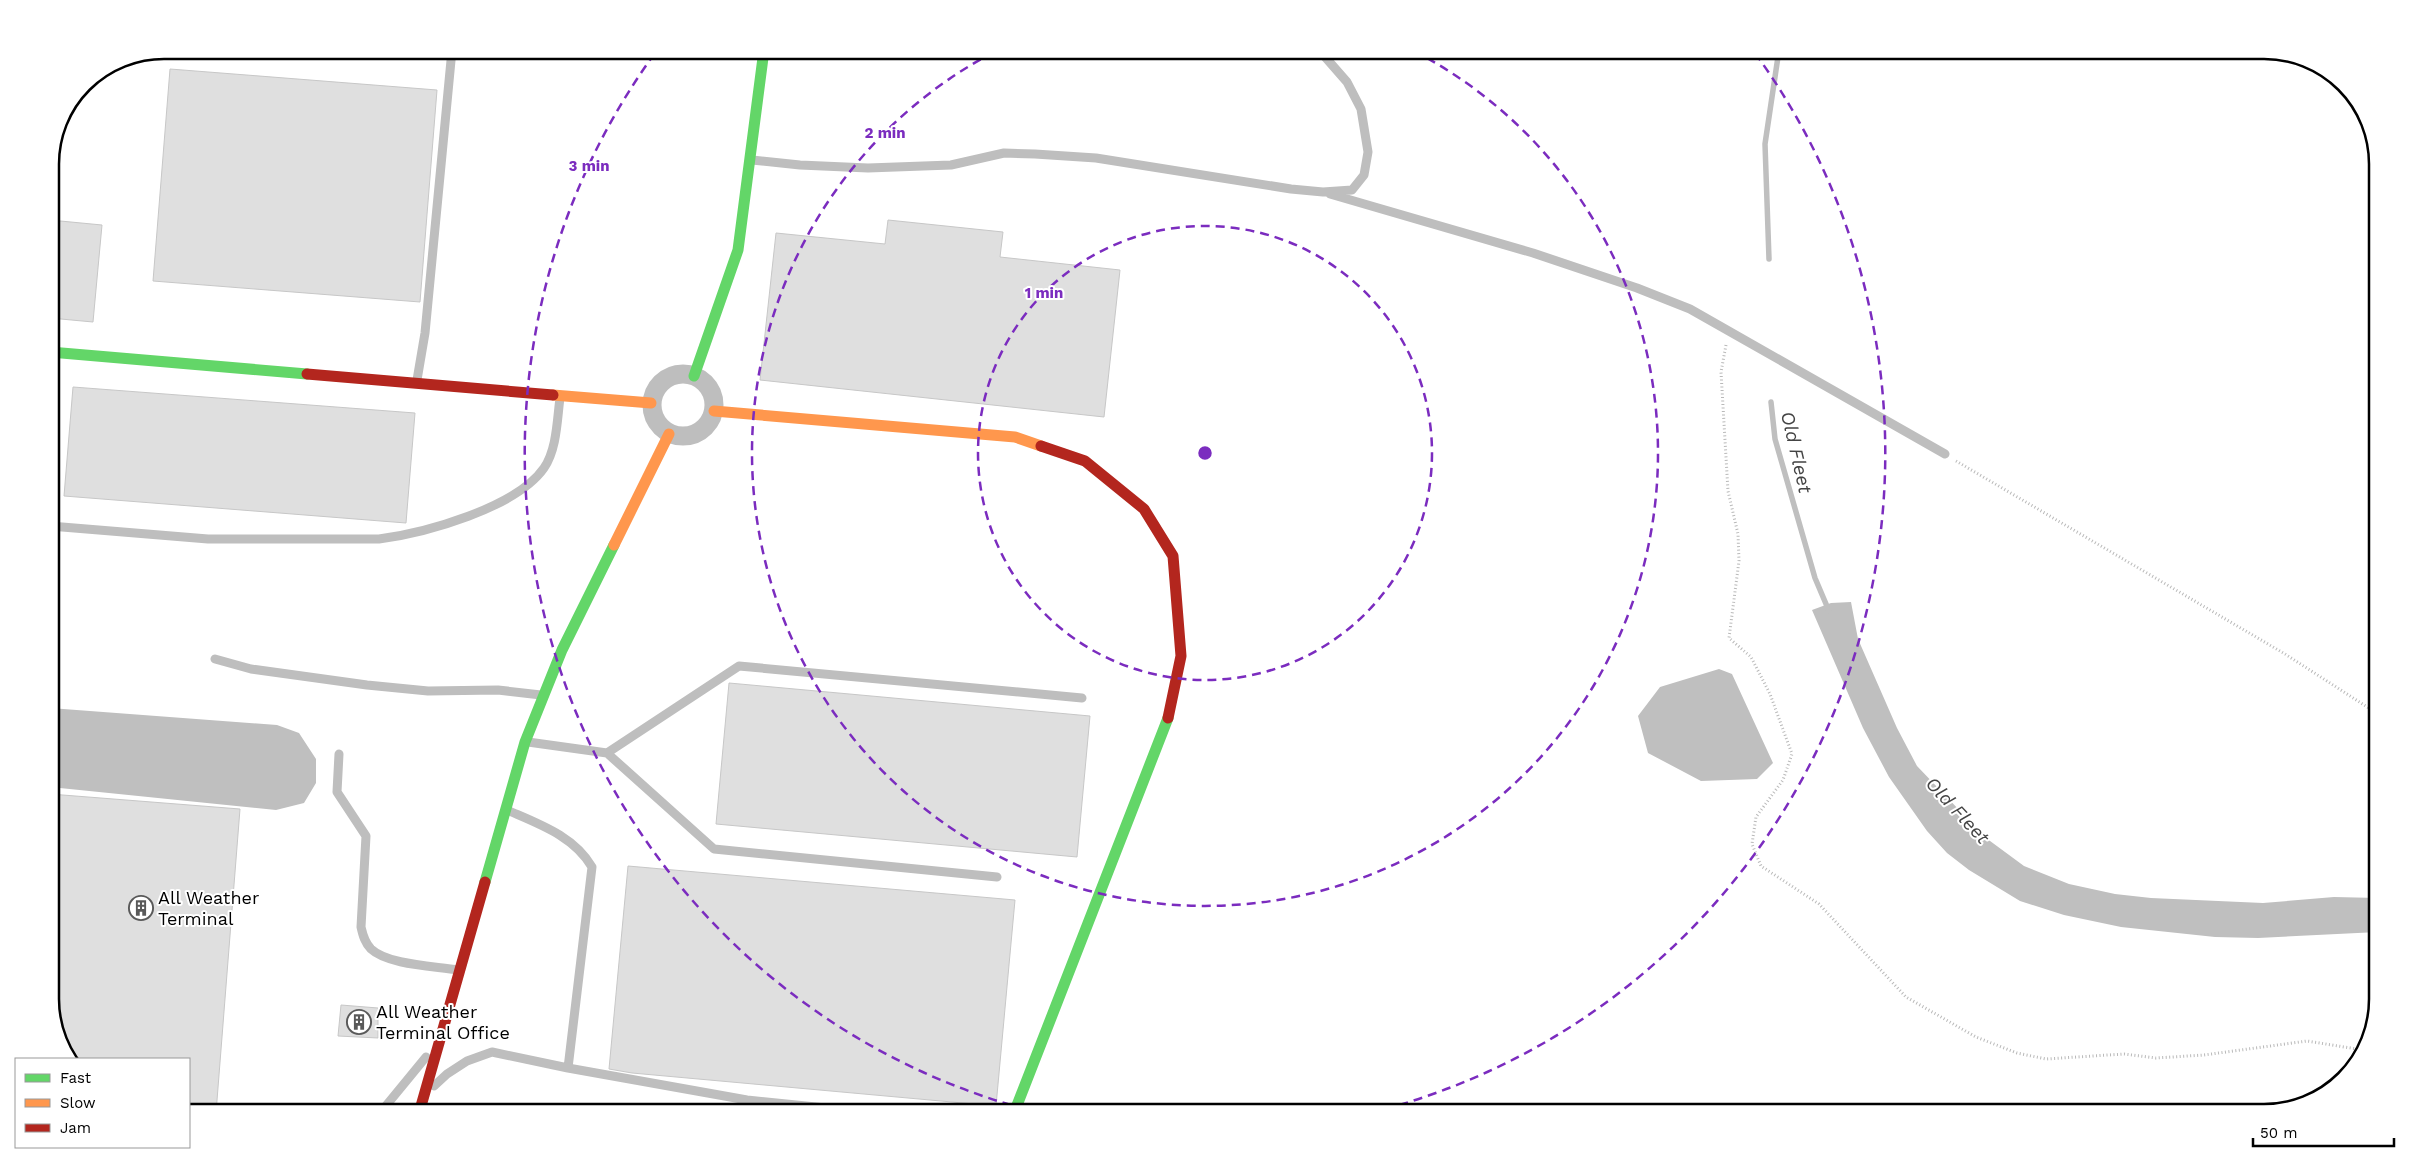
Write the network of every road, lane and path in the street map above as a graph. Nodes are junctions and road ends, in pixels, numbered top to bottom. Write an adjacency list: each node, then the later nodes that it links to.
1 (451, 59): 9 (lane)
2 (763, 59): 4 (street)
3 (1327, 59): 5 (lane)
4 (749, 160): 5 (lane); 8 (street)
5 (1323, 192): 6 (lane)
6 (1728, 332): 14 (lane); 27 (path)
7 (59, 353): 9 (street)
8 (694, 376): 11 (street); 12 (street)
9 (416, 383): 10 (street)
10 (560, 395): 11 (street); 15 (lane)
11 (652, 403): 13 (street)
12 (714, 411): 13 (street); 33 (street)
13 (669, 434): 17 (street)
14 (1944, 454): 19 (path)
15 (59, 527)
16 (215, 659): 17 (lane)
17 (544, 695): 20 (street)
18 (1082, 698): 21 (lane)
19 (2369, 708)
20 (525, 742): 21 (lane); 23 (street)
21 (607, 753): 24 (lane)
22 (339, 754): 25 (lane)
23 (504, 809): 25 (street); 28 (lane)
24 (997, 877)
25 (459, 970): 26 (street)
26 (441, 1033): 29 (street); 30 (lane)
27 (2357, 1049)
28 (568, 1068): 29 (lane); 32 (lane)
29 (423, 1097): 31 (street)
30 (387, 1104)
31 (421, 1104)
32 (786, 1104)
33 (1017, 1104)

